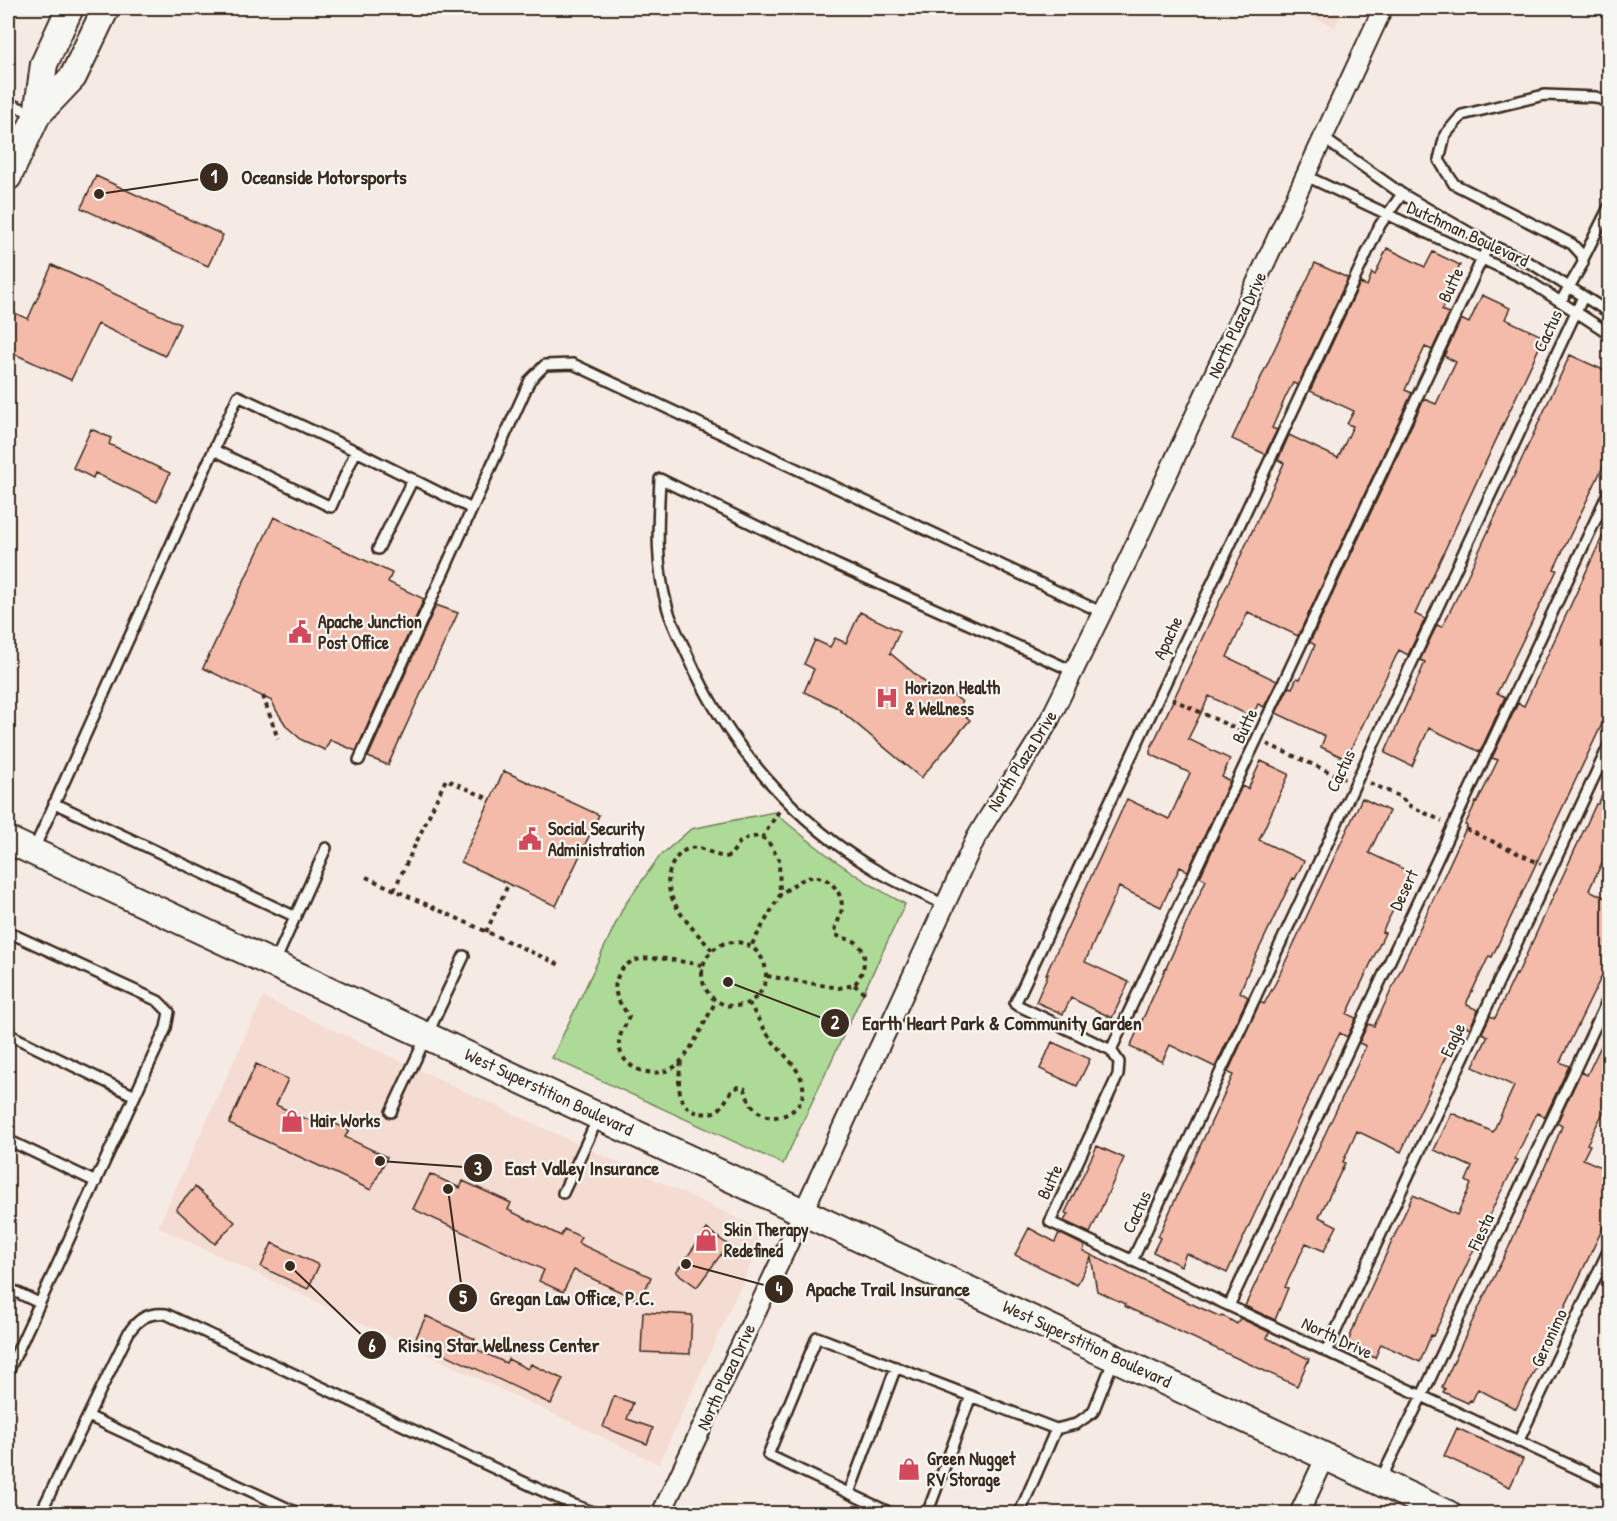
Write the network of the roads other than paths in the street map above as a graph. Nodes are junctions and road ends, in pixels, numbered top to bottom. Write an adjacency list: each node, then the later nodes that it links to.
1 (70, 8): 6 (main road)
2 (106, 8): 6 (main road)
3 (1383, 8): 7 (street, North Plaza Drive)
4 (8, 103): 6 (lane)
5 (1610, 104): 15 (lane)
6 (37, 114): 9 (main road)
7 (1323, 138): 8 (street, North Plaza Drive); 10 (lane, Dutchman Boulevard)
8 (1306, 176): 12 (lane, Dutchman Boulevard); 28 (street, North Plaza Drive)
9 (8, 177)
10 (1402, 194): 12 (lane, Apache); 13 (lane, Dutchman Boulevard)
11 (1610, 205): 15 (lane)
12 (1387, 215): 14 (lane, Dutchman Boulevard); 44 (lane, Apache)
13 (1489, 244): 14 (lane, Butte); 16 (lane, Dutchman Boulevard)
14 (1482, 258): 18 (lane, Dutchman Boulevard); 44 (lane, Butte)
15 (1583, 259): 16 (lane)
16 (1569, 287): 17 (lane, Dutchman Boulevard); 18 (lane)
17 (1583, 297): 19 (lane, Cactus); 20 (lane, Dutchman Boulevard)
18 (1561, 301): 19 (lane, Dutchman Boulevard)
19 (1576, 310): 21 (lane, Dutchman Boulevard); 54 (lane, Cactus)
20 (1610, 313)
21 (1610, 334)
22 (214, 450): 23 (lane); 23 (lane); 32 (lane)
23 (356, 451): 24 (lane)
24 (413, 479): 26 (lane); 27 (lane)
25 (1610, 489): 57 (lane, Desert)
26 (472, 508): 28 (lane); 31 (lane)
27 (378, 549)
28 (1101, 612): 29 (street, North Plaza Drive)
29 (1073, 671): 36 (street, North Plaza Drive); 36 (lane)
30 (1609, 746): 58 (lane, Eagle)
31 (358, 760)
32 (54, 803): 35 (lane); 37 (lane)
33 (8, 840): 35 (main road, West Superstition Boulevard)
34 (326, 848): 37 (lane)
35 (33, 851): 40 (main road, West Superstition Boulevard)
36 (945, 905): 51 (street, North Plaza Drive)
37 (296, 917): 40 (lane)
38 (8, 932): 45 (lane)
39 (464, 956): 43 (lane)
40 (274, 964): 43 (main road, West Superstition Boulevard)
41 (1610, 995): 63 (lane, Fiesta)
42 (8, 1034): 45 (lane)
43 (427, 1036): 46 (lane); 47 (main road, West Superstition Boulevard)
44 (1111, 1050): 52 (lane, Butte)
45 (135, 1096): 49 (lane)
46 (392, 1112)
47 (599, 1116): 50 (lane); 51 (main road, West Superstition Boulevard)
48 (8, 1140): 49 (lane)
49 (96, 1182): 56 (lane)
50 (563, 1193)
51 (804, 1211): 59 (main road, West Superstition Boulevard); 74 (street, North Plaza Drive)
52 (1050, 1222): 54 (lane, North Drive)
53 (1610, 1247): 66 (lane, Geronimo)
54 (1132, 1261): 57 (lane, North Drive)
55 (8, 1288): 56 (lane)
56 (39, 1303): 61 (lane)
57 (1229, 1306): 58 (lane, North Drive)
58 (1326, 1352): 63 (lane, North Drive)
59 (1115, 1357): 65 (lane); 67 (main road, West Superstition Boulevard)
60 (896, 1367): 62 (lane); 70 (lane); 70 (lane)
61 (8, 1372)
62 (971, 1396): 65 (lane); 76 (lane)
63 (1421, 1396): 66 (lane, North Drive); 68 (lane, Fiesta)
64 (88, 1416): 71 (lane); 72 (lane); 73 (lane)
65 (1056, 1429): 77 (lane)
66 (1518, 1442): 69 (lane, North Drive)
67 (1326, 1456): 68 (main road, West Superstition Boulevard); 78 (street)
68 (1380, 1481): 79 (main road, West Superstition Boulevard)
69 (1610, 1484)
70 (849, 1493): 75 (lane)
71 (40, 1514)
72 (300, 1514)
73 (598, 1514)
74 (661, 1514)
75 (893, 1514)
76 (927, 1514)
77 (1019, 1514)
78 (1299, 1514)
79 (1448, 1514)

